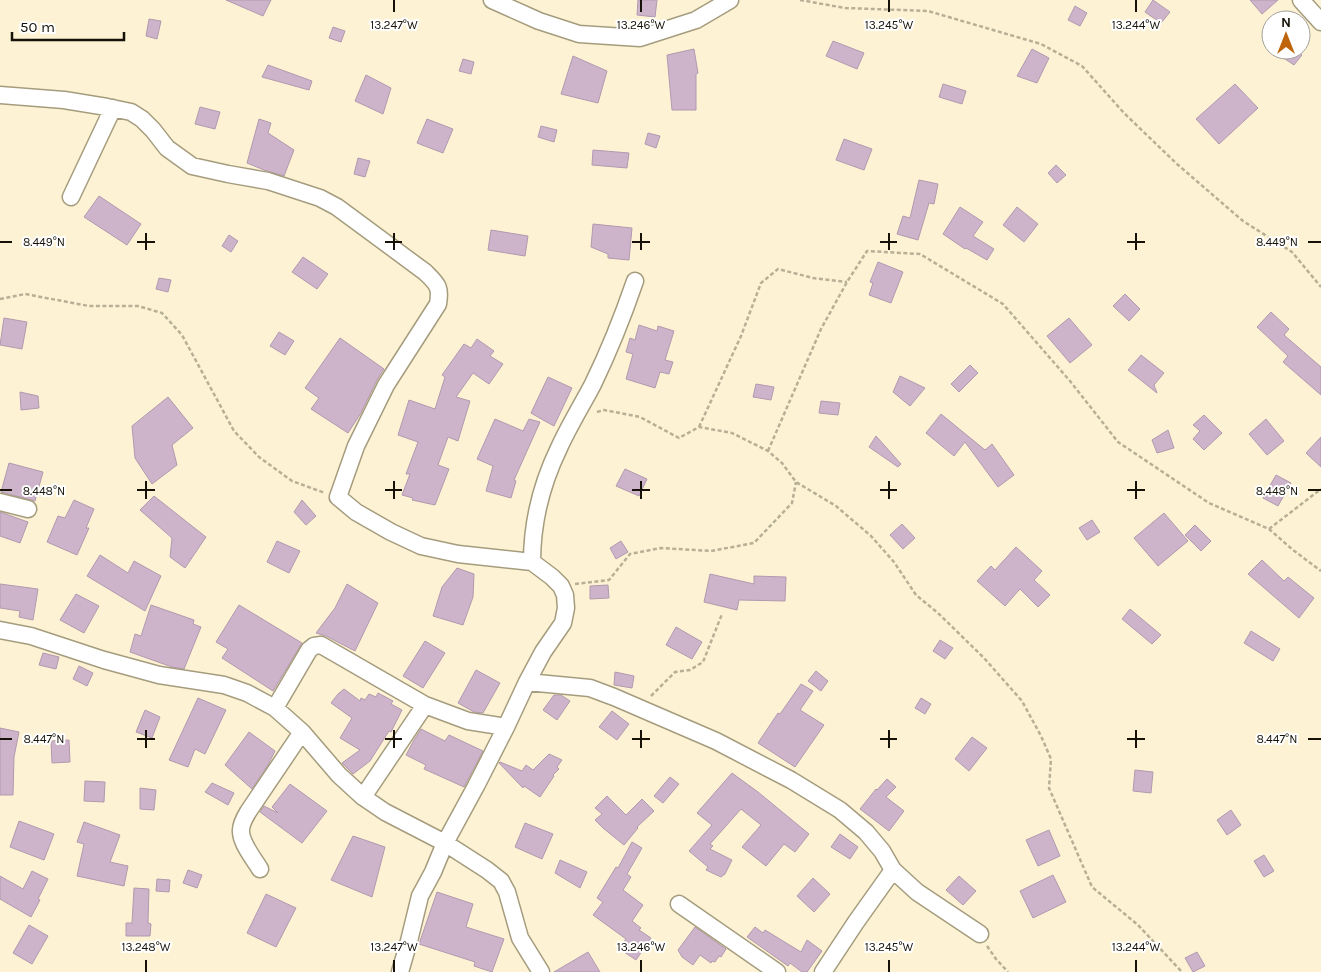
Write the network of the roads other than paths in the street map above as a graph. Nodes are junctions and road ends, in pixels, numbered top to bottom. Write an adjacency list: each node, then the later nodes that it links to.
1 (492, 0): 2 (street)
2 (730, 0)
3 (1301, 0): 4 (street)
4 (1321, 22)
5 (0, 95): 6 (street)
6 (113, 108): 7 (street); 11 (street)
7 (71, 197)
8 (635, 281): 11 (street)
9 (0, 502): 10 (street)
10 (28, 509)
11 (532, 562): 13 (street)
12 (0, 630): 15 (street)
13 (527, 682): 16 (street); 21 (street)
14 (424, 705): 15 (street); 16 (street); 18 (street)
15 (275, 708): 17 (street)
16 (506, 727): 19 (street)
17 (302, 732): 18 (street); 20 (street)
18 (363, 798): 19 (street)
19 (445, 844): 24 (street); 25 (street)
20 (260, 869)
21 (893, 870): 23 (street); 27 (street)
22 (680, 904): 26 (street)
23 (980, 934)
24 (400, 972)
25 (541, 972)
26 (776, 972)
27 (822, 972)

